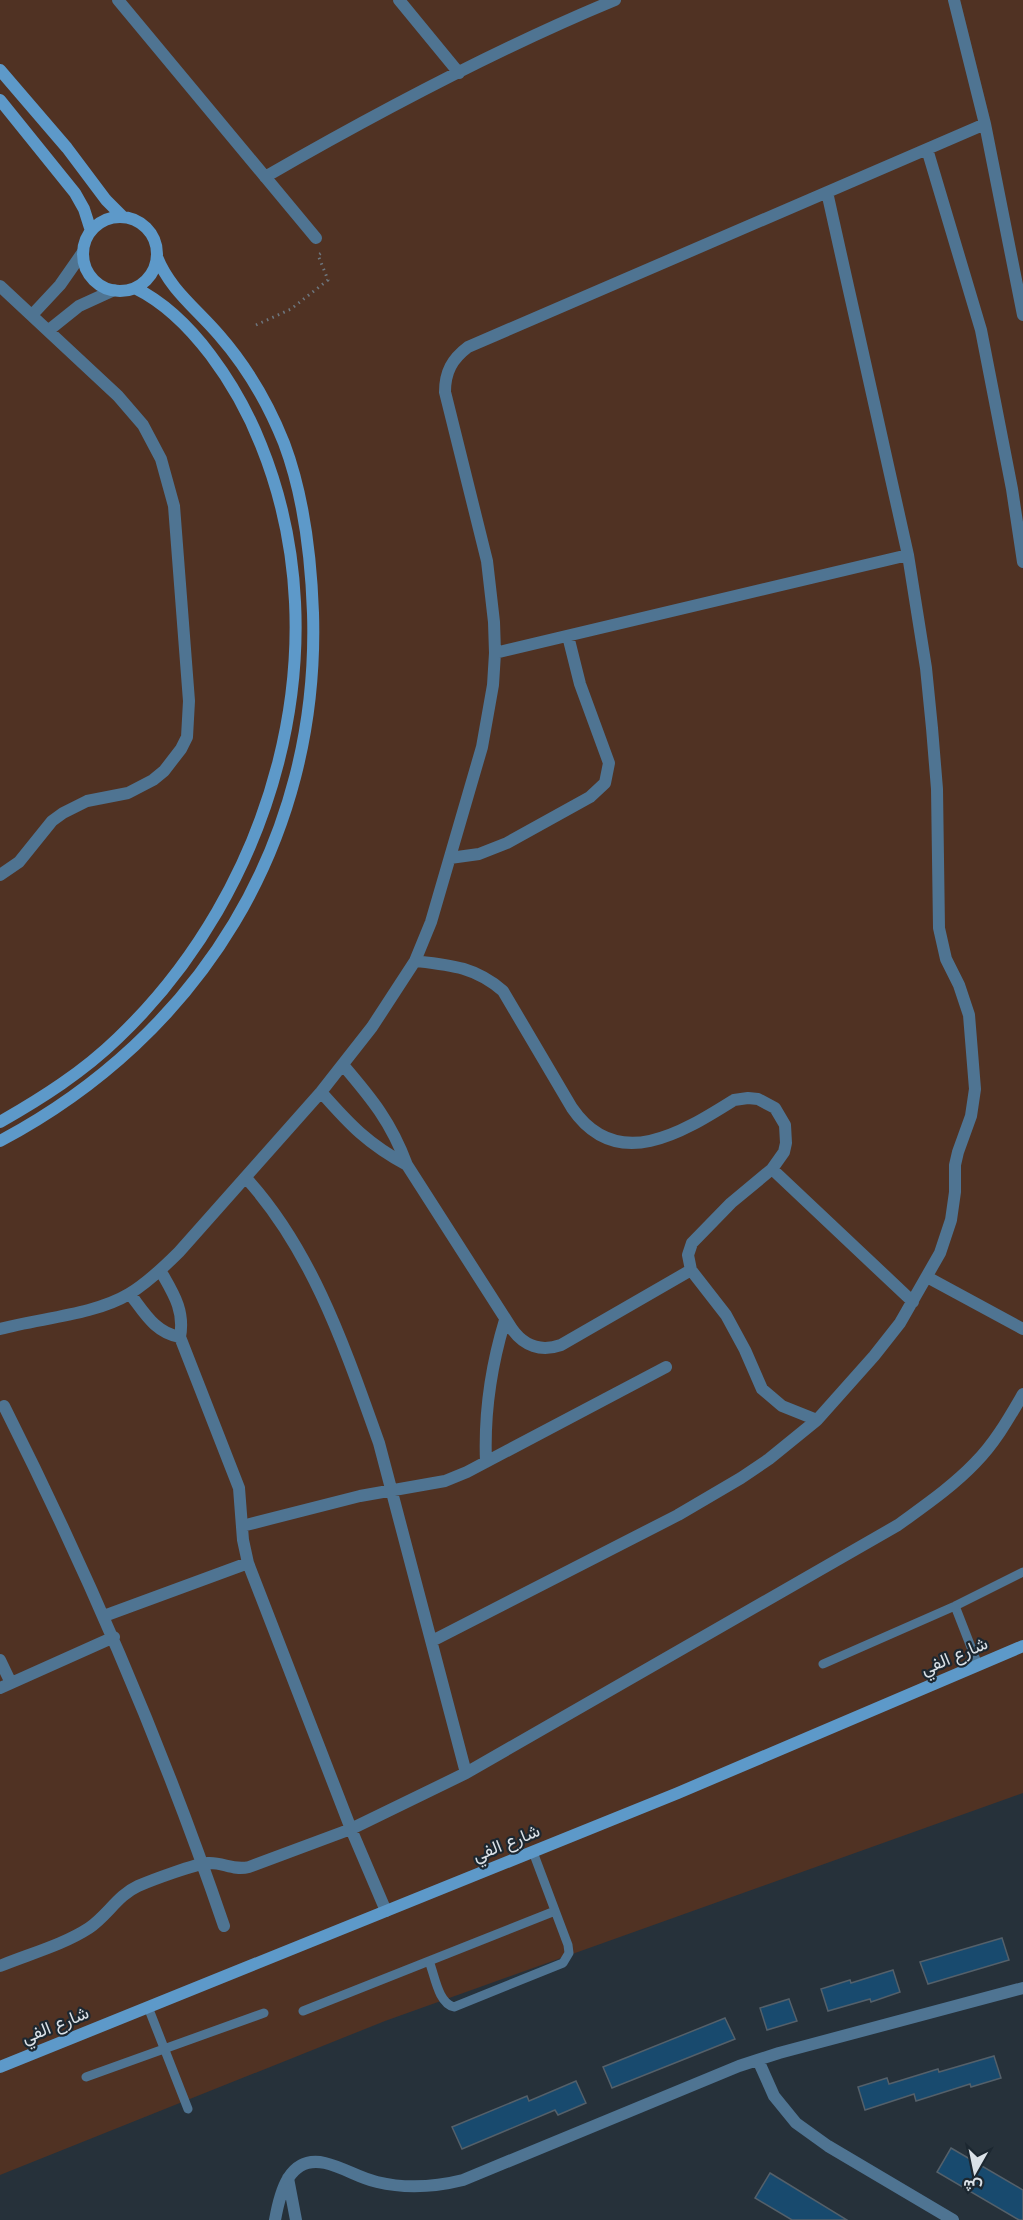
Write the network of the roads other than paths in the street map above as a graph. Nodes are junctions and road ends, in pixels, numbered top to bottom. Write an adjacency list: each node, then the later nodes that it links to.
1 (118, 0): 10 (street)
2 (399, 0): 6 (street)
3 (615, 0): 6 (street)
4 (954, 0): 8 (street)
5 (0, 70): 12 (street)
6 (459, 73): 10 (street)
7 (0, 100): 13 (street)
8 (985, 124): 9 (street); 21 (street)
9 (927, 149): 11 (street); 24 (street)
10 (265, 177): 14 (street)
11 (827, 192): 23 (street); 26 (street)
12 (123, 217): 13 (street); 16 (street)
13 (91, 231): 15 (street)
14 (316, 238)
15 (83, 252): 19 (street); 20 (street)
16 (157, 257): 18 (street); 33 (street)
17 (0, 286): 20 (street)
18 (135, 288): 19 (street); 32 (street)
19 (114, 290): 22 (street)
20 (32, 315): 22 (street)
21 (1023, 315)
22 (49, 330): 28 (street)
23 (908, 555): 25 (street); 39 (street)
24 (1023, 562)
25 (568, 636): 26 (street); 27 (street)
26 (495, 653): 27 (street)
27 (450, 858): 29 (street)
28 (0, 875)
29 (415, 961): 30 (street); 35 (street)
30 (343, 1065): 31 (street); 34 (street)
31 (321, 1092): 34 (street); 36 (street)
32 (0, 1122)
33 (0, 1141)
34 (407, 1165): 42 (street)
35 (772, 1169): 38 (street); 41 (street)
36 (246, 1178): 37 (street); 51 (street)
37 (160, 1270): 40 (street); 45 (street)
38 (691, 1270): 42 (street); 49 (street)
39 (927, 1277): 41 (street); 44 (street)
40 (130, 1294): 43 (street); 45 (street)
41 (913, 1302): 49 (street)
42 (506, 1320): 50 (street)
43 (0, 1329)
44 (1023, 1329)
45 (180, 1337): 52 (street)
46 (666, 1367): 50 (street)
47 (1023, 1394): 64 (street)
48 (4, 1406): 56 (street)
49 (817, 1420): 58 (street)
50 (486, 1462): 51 (street)
51 (391, 1490): 52 (street); 58 (street)
52 (242, 1526): 53 (street)
53 (248, 1563): 56 (street); 65 (street)
54 (1023, 1572): 55 (lane)
55 (955, 1606): 61 (lane); 62 (lane)
56 (105, 1617): 57 (street)
57 (114, 1637): 63 (street); 67 (street)
58 (432, 1641): 64 (street)
59 (1023, 1646): 62 (street, شارع الفي)
60 (0, 1660): 63 (street)
61 (823, 1664)
62 (978, 1665): 66 (street, شارع الفي)
63 (5, 1685)
64 (466, 1773): 65 (street)
65 (351, 1829): 67 (street); 68 (street)
66 (533, 1852): 68 (street, شارع الفي); 69 (lane)
67 (203, 1864): 70 (street); 72 (street)
68 (386, 1911): 74 (street, شارع الفي)
69 (555, 1911): 71 (lane); 71 (lane)
70 (224, 1926)
71 (429, 1961): 75 (lane)
72 (0, 1966)
73 (1023, 1988): 78 (street)
74 (148, 2007): 77 (lane); 79 (street, شارع الفي)
75 (303, 2011)
76 (264, 2013): 77 (lane)
77 (165, 2048): 80 (lane); 81 (lane)
78 (758, 2060): 82 (street); 85 (street)
79 (0, 2067)
80 (86, 2077)
81 (188, 2109)
82 (288, 2177): 83 (street); 84 (street)
83 (275, 2220)
84 (296, 2220)
85 (953, 2220)

